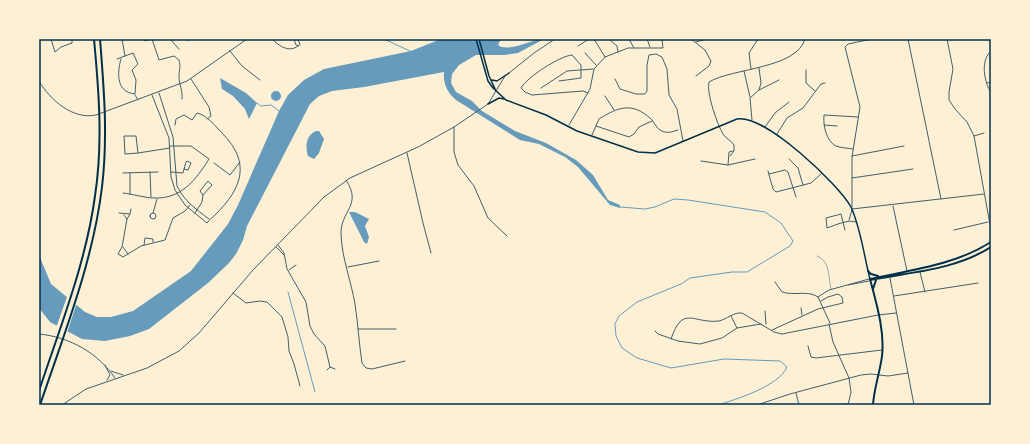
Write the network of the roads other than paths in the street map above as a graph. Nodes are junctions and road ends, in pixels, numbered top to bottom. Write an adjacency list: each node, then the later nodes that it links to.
1 (51, 39): 2 (street)
2 (72, 39)
3 (94, 39): 224 (highway)
4 (100, 39): 227 (highway)
5 (122, 39): 40 (street)
6 (143, 39): 7 (street)
7 (152, 39): 63 (street)
8 (170, 39): 35 (street)
9 (186, 39): 29 (street)
10 (247, 39): 36 (street)
11 (272, 39): 31 (street)
12 (294, 39): 31 (street)
13 (298, 39): 31 (street)
14 (477, 39): 54 (main road); 66 (main road)
15 (555, 39): 51 (street)
16 (589, 39): 32 (street)
17 (594, 39): 41 (street)
18 (609, 39): 38 (street)
19 (629, 39): 33 (street)
20 (647, 39): 34 (street)
21 (662, 39): 34 (street)
22 (691, 39): 30 (street)
23 (706, 39): 30 (street)
24 (758, 39): 48 (street)
25 (805, 39): 45 (street)
26 (872, 39): 81 (street)
27 (908, 39): 140 (street)
28 (947, 39): 97 (street)
29 (188, 41)
30 (695, 42): 52 (street)
31 (298, 46)
32 (578, 46)
33 (634, 48): 34 (street); 38 (street)
34 (650, 48)
35 (179, 49)
36 (230, 51): 53 (street); 56 (street)
37 (991, 51): 62 (street)
38 (618, 52): 41 (street)
39 (585, 53): 44 (street)
40 (125, 56): 43 (street); 71 (street)
41 (605, 57): 44 (street)
42 (117, 59): 43 (street)
43 (121, 59): 71 (street)
44 (597, 66): 47 (street)
45 (759, 67): 48 (street); 65 (street)
46 (582, 69): 47 (street); 59 (street); 64 (street); 69 (street)
47 (594, 69): 69 (street)
48 (751, 69): 50 (street)
49 (806, 70): 67 (street)
50 (744, 71): 74 (street); 91 (street)
51 (509, 73): 54 (main road); 66 (street)
52 (696, 76)
53 (190, 79): 63 (street); 82 (street)
54 (490, 79): 66 (main road)
55 (615, 79): 98 (street)
56 (260, 80)
57 (779, 80): 65 (street)
58 (39, 81): 76 (street)
59 (559, 81)
60 (991, 82): 62 (street)
61 (825, 83): 67 (street)
62 (986, 83): 70 (street)
63 (181, 84): 68 (street); 75 (street)
64 (540, 88)
65 (759, 90): 74 (street)
66 (496, 91): 77 (main road); 79 (street)
67 (815, 92): 95 (street)
68 (159, 93): 72 (street); 99 (street)
69 (588, 93): 90 (street)
70 (991, 93)
71 (135, 94): 76 (street)
72 (152, 95): 76 (street); 101 (street)
73 (605, 96): 80 (street)
74 (750, 97): 83 (street)
75 (182, 99)
76 (138, 100)
77 (506, 100): 79 (main road); 90 (main road)
78 (789, 102): 92 (street)
79 (488, 104): 89 (street)
80 (614, 111): 84 (street); 87 (street)
81 (859, 117): 86 (street); 102 (street)
82 (207, 119): 85 (street); 113 (street)
83 (752, 120): 91 (main road); 92 (main road)
84 (653, 121): 87 (street); 93 (street)
85 (175, 125)
86 (823, 125): 88 (street); 102 (street)
87 (596, 126): 96 (street)
88 (837, 126)
89 (454, 127): 105 (street); 161 (street)
90 (568, 127): 96 (main road)
91 (719, 127): 98 (main road); 104 (street)
92 (765, 127): 95 (main road)
93 (678, 130)
94 (984, 133): 97 (street)
95 (776, 135): 126 (main road)
96 (592, 136): 98 (main road)
97 (974, 136): 135 (street)
98 (683, 142)
99 (174, 145): 101 (street); 103 (street); 123 (street)
100 (904, 146): 109 (street)
101 (170, 147): 106 (street); 122 (street)
102 (852, 149): 109 (street)
103 (198, 151): 107 (street); 132 (street)
104 (733, 151): 108 (street); 108 (street)
105 (407, 152): 128 (street); 168 (street)
106 (138, 153): 106 (street)
107 (195, 155)
108 (729, 155): 115 (street)
109 (852, 156): 127 (street)
110 (755, 159): 115 (street)
111 (790, 160): 129 (street)
112 (701, 161): 115 (street)
113 (240, 162): 114 (street); 153 (street)
114 (214, 164)
115 (728, 165)
116 (184, 169): 123 (street)
117 (914, 169): 127 (street)
118 (768, 171): 125 (street)
119 (123, 172): 124 (street)
120 (150, 172): 121 (street); 124 (street); 138 (street)
121 (158, 172)
122 (171, 172): 123 (street); 134 (street)
123 (175, 172): 132 (street)
124 (130, 173): 133 (street)
125 (769, 174): 130 (street); 130 (street)
126 (821, 174): 129 (street); 146 (main road)
127 (852, 178): 146 (street)
128 (346, 180): 165 (street); 173 (street)
129 (803, 185): 130 (street)
130 (793, 188): 137 (street)
131 (123, 193): 133 (street)
132 (180, 193): 134 (street); 141 (street)
133 (130, 194): 138 (street)
134 (177, 194): 139 (street); 143 (street)
135 (984, 194): 140 (street); 156 (street)
136 (203, 195): 136 (street); 145 (street)
137 (796, 197)
138 (151, 198): 139 (street)
139 (157, 198): 151 (street)
140 (942, 199): 142 (street)
141 (190, 204): 143 (street); 145 (street)
142 (892, 205): 146 (street); 177 (street)
143 (188, 208): 148 (street); 163 (street)
144 (131, 209): 150 (street)
145 (197, 210): 148 (street); 153 (street)
146 (852, 210): 154 (street); 155 (main road)
147 (119, 213): 149 (street)
148 (195, 213): 153 (street)
149 (124, 214): 150 (street); 152 (street)
150 (130, 214): 152 (street)
151 (153, 214)
152 (127, 219): 166 (street)
153 (210, 219)
154 (848, 221): 155 (street); 157 (street)
155 (856, 222): 175 (main road)
156 (989, 222): 159 (street); 160 (street)
157 (844, 224): 157 (street); 158 (street)
158 (845, 230)
159 (954, 230)
160 (991, 230)
161 (507, 236)
162 (991, 242): 177 (highway)
163 (153, 243): 164 (street); 164 (street)
164 (144, 245): 169 (street)
165 (277, 246): 174 (street); 187 (street)
166 (122, 247): 169 (street); 169 (street)
167 (991, 247): 176 (highway)
168 (431, 253)
169 (128, 254)
170 (817, 256): 184 (lane)
171 (379, 261): 173 (street)
172 (296, 265): 174 (street)
173 (347, 267): 202 (street)
174 (288, 270): 213 (street)
175 (868, 271): 178 (highway); 181 (main road)
176 (920, 271): 177 (highway); 186 (street)
177 (907, 272): 178 (highway); 179 (highway)
178 (882, 276): 181 (highway)
179 (889, 277): 180 (highway); 188 (street)
180 (877, 279): 181 (highway); 185 (highway)
181 (870, 280): 184 (street); 185 (highway)
182 (775, 282): 189 (street)
183 (978, 283): 186 (street)
184 (831, 290): 189 (street)
185 (873, 290): 195 (highway)
186 (925, 292): 188 (street)
187 (233, 293): 218 (street); 223 (street)
188 (893, 296): 194 (street)
189 (818, 297): 190 (street)
190 (821, 301): 192 (street); 192 (street)
191 (801, 308): 197 (street)
192 (824, 308): 197 (street); 199 (street)
193 (765, 311): 200 (street)
194 (896, 313): 195 (street); 217 (street)
195 (878, 315): 199 (street); 209 (highway)
196 (731, 316): 198 (street); 201 (street); 207 (street)
197 (802, 316): 204 (street)
198 (762, 324): 200 (street); 201 (street)
199 (830, 324): 204 (street); 210 (street)
200 (766, 326): 204 (street)
201 (737, 328): 207 (street)
202 (358, 329): 203 (street); 211 (street)
203 (396, 329)
204 (772, 330)
205 (654, 331): 207 (street)
206 (39, 334): 212 (street)
207 (671, 338)
208 (808, 346): 210 (street)
209 (882, 350): 210 (street); 219 (highway)
210 (840, 356): 220 (street)
211 (405, 361)
212 (104, 363): 215 (street); 222 (street)
213 (330, 367): 214 (street); 216 (street)
214 (335, 369)
215 (110, 370): 218 (street); 221 (street)
216 (327, 370)
217 (908, 373): 219 (street); 233 (street)
218 (126, 375): 221 (street)
219 (878, 375): 220 (street); 232 (highway)
220 (849, 378): 225 (street); 226 (street)
221 (116, 379): 222 (street)
222 (107, 381): 228 (street)
223 (300, 386)
224 (39, 391)
225 (796, 392): 229 (street); 230 (street)
226 (848, 404): 231 (street)
227 (40, 405)
228 (62, 405)
229 (757, 405)
230 (799, 405)
231 (834, 405)
232 (873, 405)
233 (914, 405)

